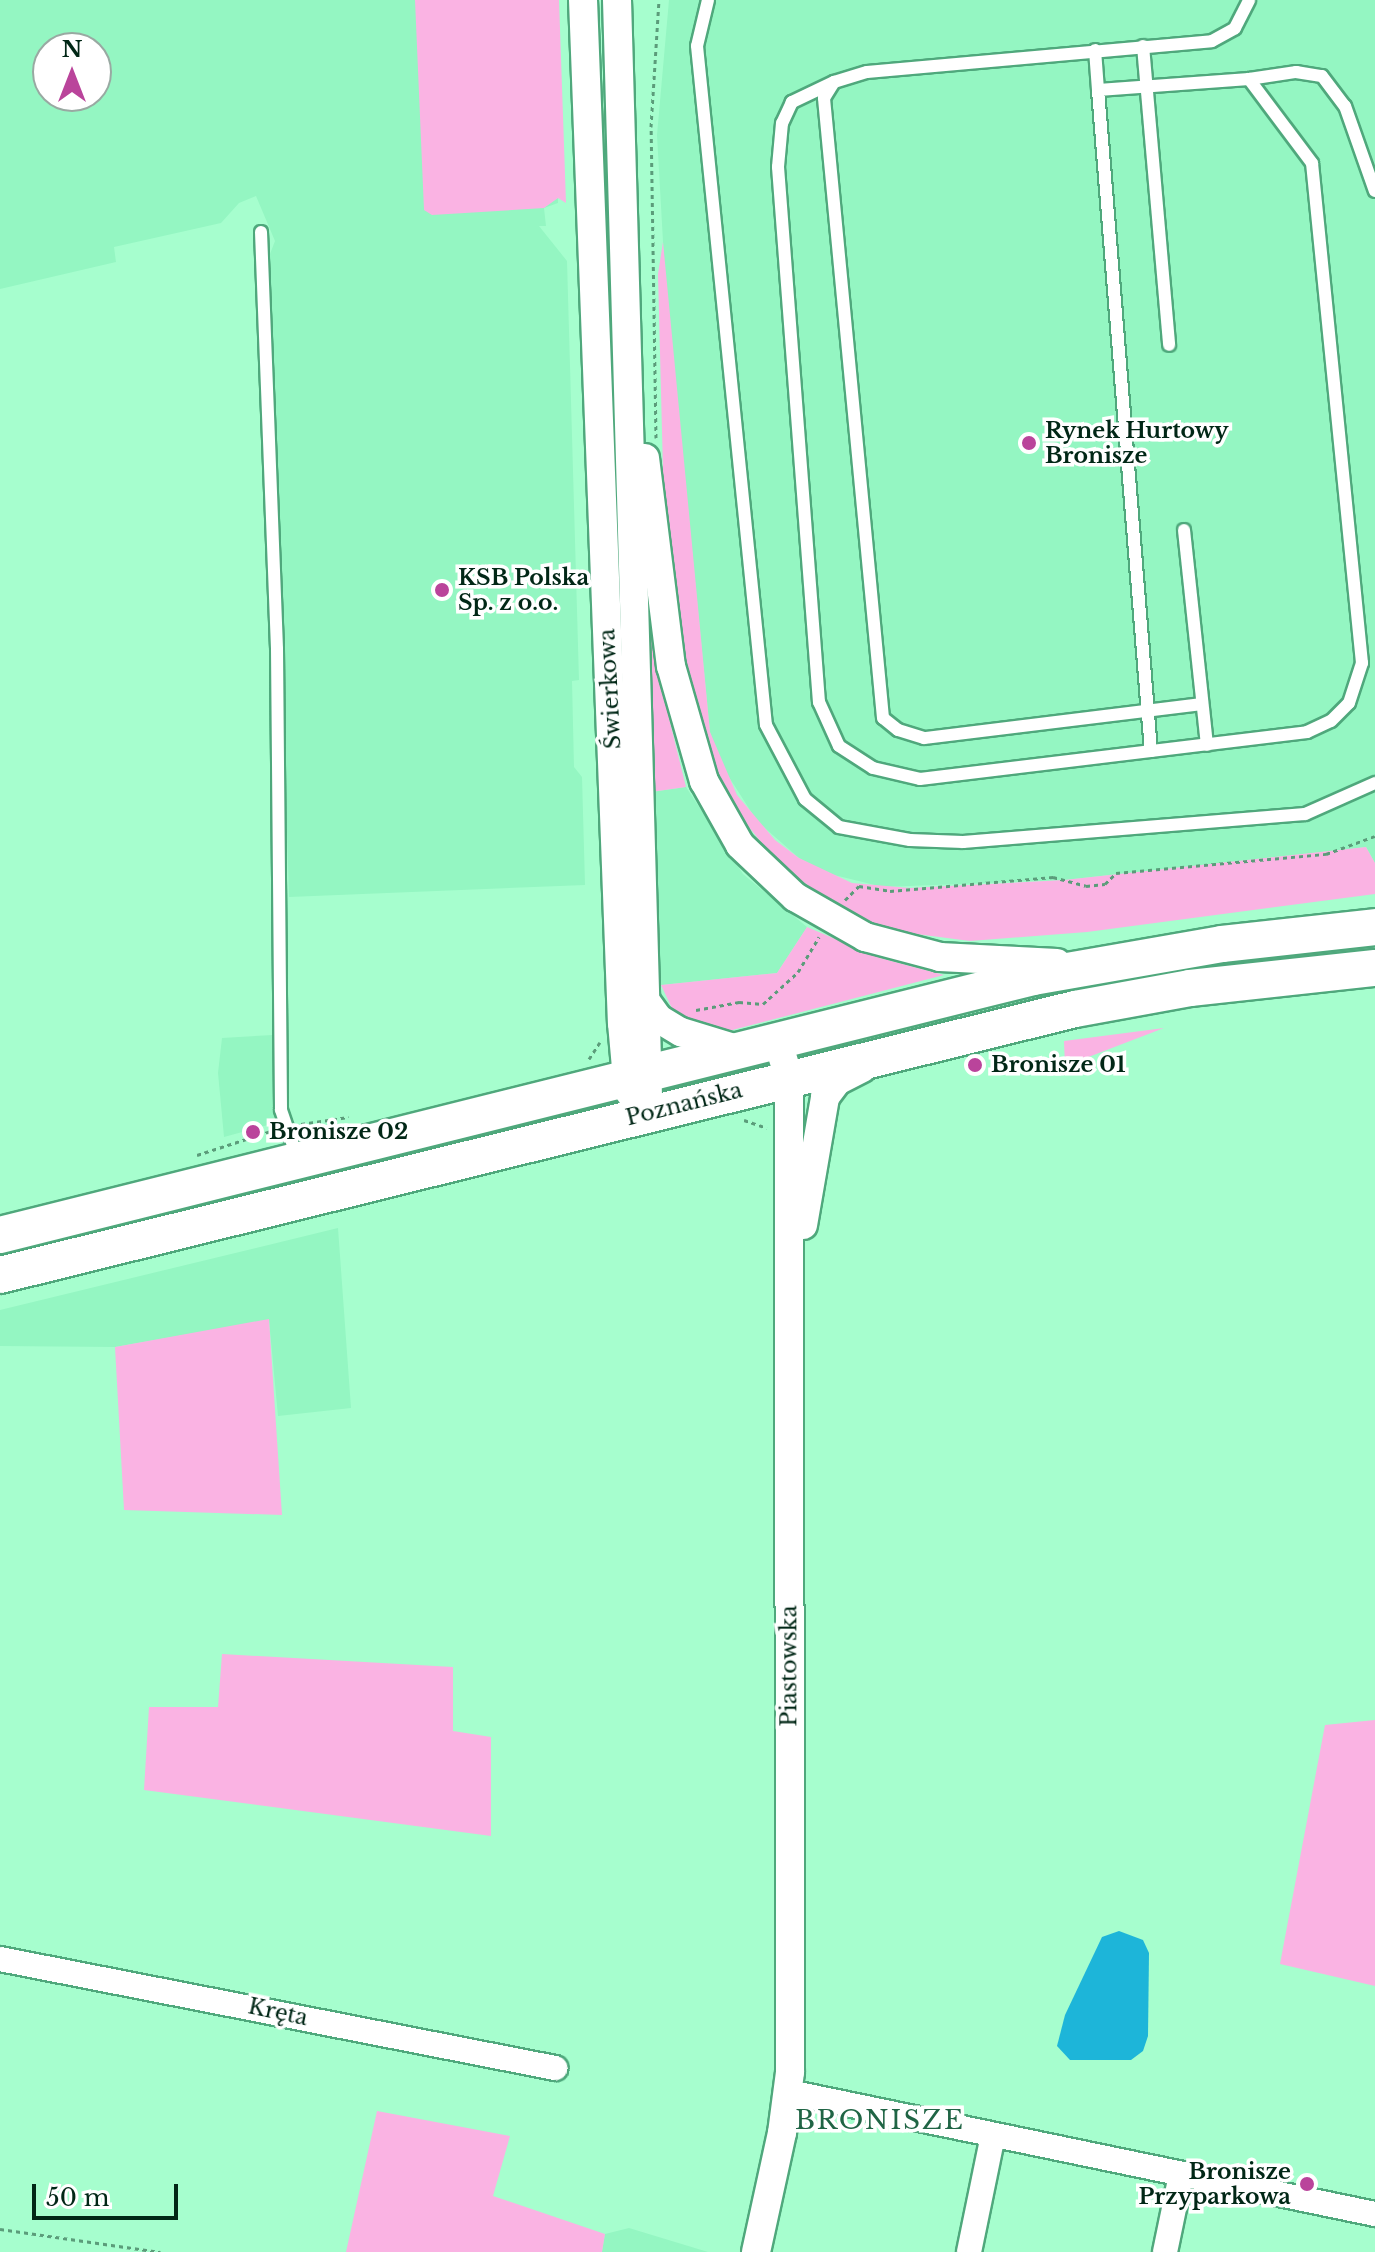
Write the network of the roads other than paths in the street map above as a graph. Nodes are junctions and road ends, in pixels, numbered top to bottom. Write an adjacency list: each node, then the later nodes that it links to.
1 (583, 0): 30 (street, Świerkowa)
2 (617, 0): 15 (street, Świerkowa)
3 (708, 0): 6 (lane)
4 (715, 0): 6 (lane)
5 (1249, 0): 7 (lane)
6 (704, 18): 22 (lane)
7 (1143, 46): 8 (lane); 11 (lane)
8 (1095, 50): 10 (lane); 12 (lane)
9 (1249, 79): 11 (lane); 13 (lane); 20 (lane)
10 (834, 82): 19 (lane); 21 (lane)
11 (1145, 86): 12 (lane); 16 (lane)
12 (1098, 90): 19 (lane)
13 (1375, 191)
14 (261, 232): 33 (lane)
15 (627, 294): 24 (street); 26 (street, Świerkowa)
16 (1169, 345)
17 (1184, 530): 18 (lane)
18 (1202, 704): 19 (lane); 20 (lane)
19 (1149, 710): 21 (lane)
20 (1207, 745): 21 (lane)
21 (1151, 751)
22 (1375, 783)
23 (1375, 927): 24 (main road, Poznańska)
24 (1094, 965): 27 (main road, Poznańska)
25 (1375, 968): 29 (main road, Poznańska)
26 (645, 1000): 28 (street); 30 (street, Świerkowa)
27 (777, 1039): 28 (main road, Poznańska); 31 (street, Piastowska)
28 (737, 1049): 30 (main road, Poznańska)
29 (892, 1052): 31 (main road, Poznańska); 36 (street)
30 (637, 1074): 32 (street, Świerkowa); 33 (main road, Poznańska)
31 (789, 1078): 32 (main road, Poznańska); 36 (street, Piastowska)
32 (644, 1114): 35 (main road, Poznańska)
33 (291, 1143): 34 (main road, Poznańska)
34 (0, 1235)
35 (0, 1275)
36 (789, 1333): 39 (street, Piastowska)
37 (0, 1959): 38 (street, Kręta)
38 (555, 2068)
39 (789, 2092): 40 (street); 43 (street, Piastowska)
40 (993, 2135): 41 (street); 44 (street)
41 (1181, 2175): 42 (street); 45 (street)
42 (1375, 2214)
43 (756, 2252)
44 (969, 2252)
45 (1165, 2252)

